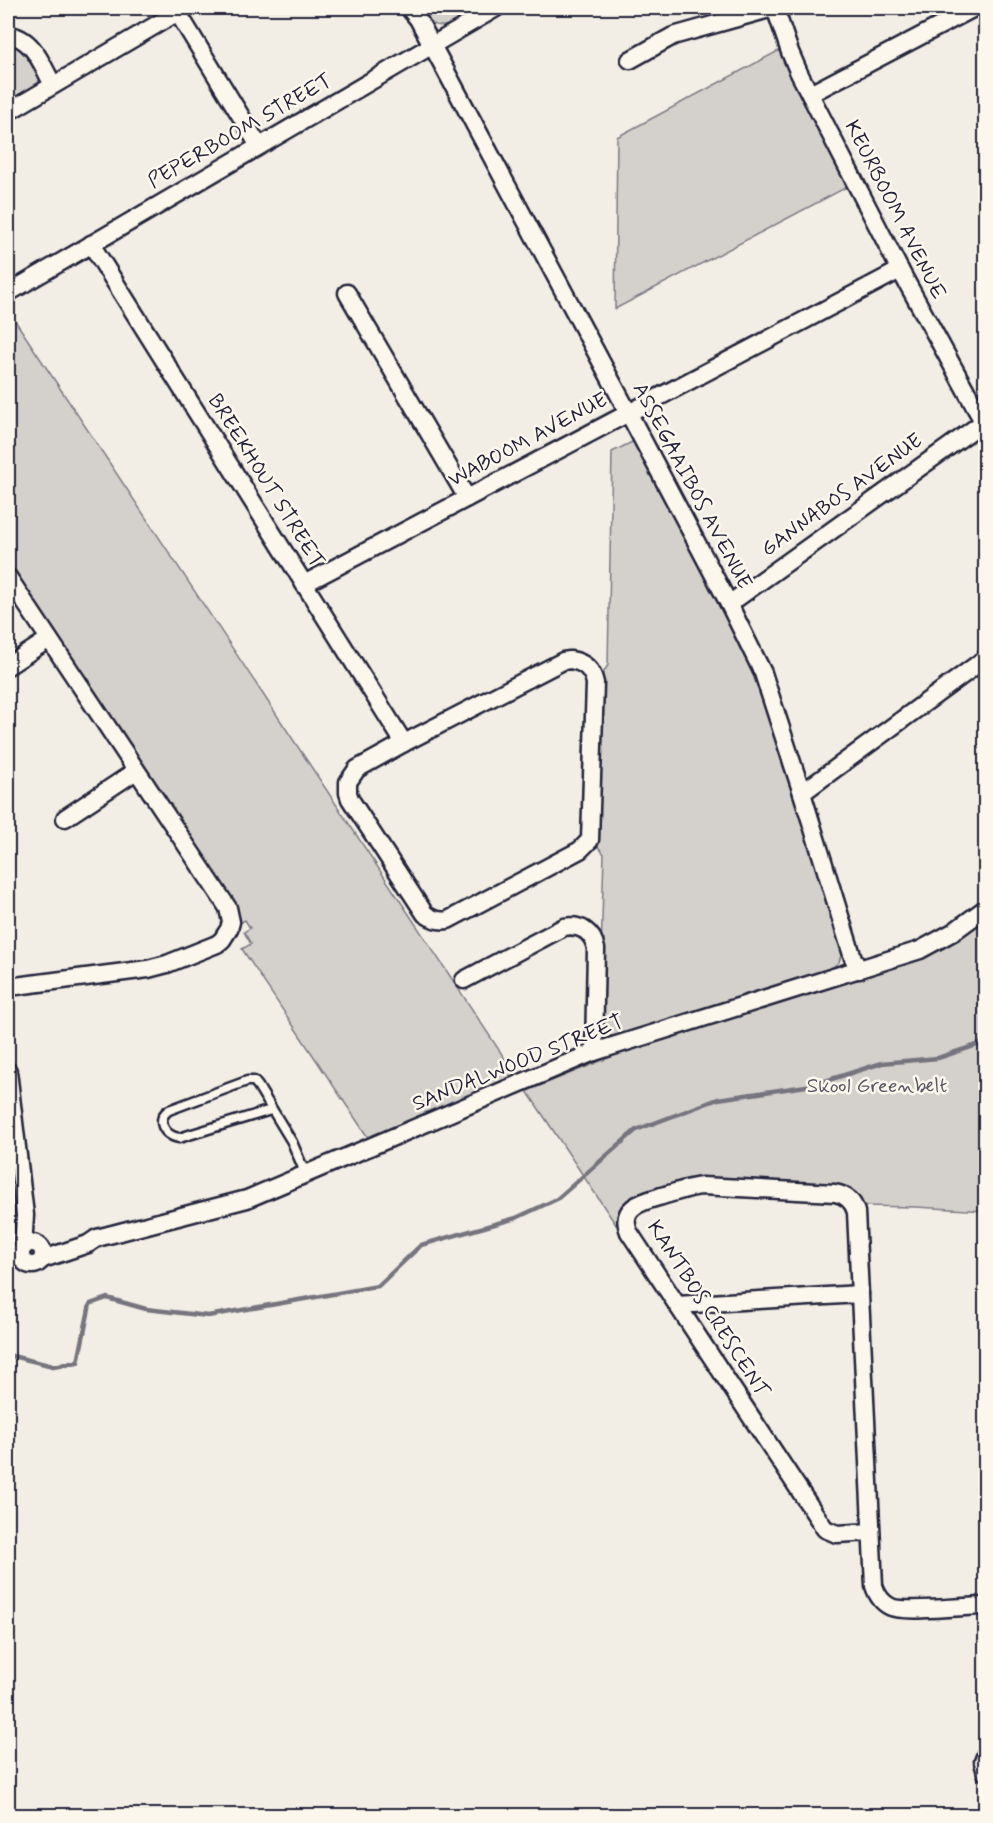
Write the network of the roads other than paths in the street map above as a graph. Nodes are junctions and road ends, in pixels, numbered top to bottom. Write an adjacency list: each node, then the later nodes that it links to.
1 (409, 8): 7 (street, ASSEGAAIBOS AVENUE)
2 (496, 8): 7 (street, PEPERBOOM STREET)
3 (774, 8): 8 (street); 10 (street, KEURBOOM AVENUE)
4 (974, 8): 10 (street)
5 (177, 10): 9 (street); 12 (street)
6 (8, 35): 9 (street)
7 (432, 45): 12 (street, PEPERBOOM STREET); 17 (street, ASSEGAAIBOS AVENUE)
8 (630, 60)
9 (54, 85): 11 (street)
10 (810, 94): 14 (street, KEURBOOM AVENUE)
11 (8, 112)
12 (259, 146): 13 (street, PEPERBOOM STREET)
13 (91, 244): 15 (street, PEPERBOOM STREET); 21 (street, BREEKHOUT STREET)
14 (900, 270): 17 (street, WABOOM AVENUE); 18 (street, KEURBOOM AVENUE)
15 (8, 293)
16 (347, 293): 19 (street)
17 (628, 412): 19 (street, WABOOM AVENUE); 22 (street, ASSEGAAIBOS AVENUE)
18 (984, 425): 22 (street, GANNABOS AVENUE)
19 (467, 498): 21 (street, WABOOM AVENUE)
20 (8, 577): 23 (street)
21 (304, 584): 26 (street, BREEKHOUT STREET)
22 (729, 604): 28 (street, ASSEGAAIBOS AVENUE)
23 (49, 639): 25 (street); 27 (street)
24 (986, 658): 28 (street)
25 (8, 666)
26 (404, 743): 26 (street)
27 (136, 771): 29 (street); 33 (street)
28 (802, 793): 31 (street, ASSEGAAIBOS AVENUE)
29 (65, 818)
30 (986, 908): 31 (street, SANDALWOOD STREET)
31 (859, 970): 34 (street, SANDALWOOD STREET)
32 (464, 980): 34 (street)
33 (8, 987)
34 (594, 1052): 38 (street, SANDALWOOD STREET)
35 (8, 1071): 36 (street)
36 (9, 1095): 39 (street)
37 (271, 1110): 37 (lane); 38 (lane)
38 (306, 1175): 39 (street, SANDALWOOD STREET)
39 (29, 1253): 40 (street, SANDALWOOD STREET)
40 (8, 1264)
41 (860, 1294): 42 (street); 42 (street, KANTBOS CRESCENT); 43 (street, KANTBOS CRESCENT)
42 (677, 1305): 43 (street, KANTBOS CRESCENT)
43 (871, 1533): 44 (street, KANTBOS CRESCENT)
44 (986, 1606)
45 (986, 1754): 46 (street)
46 (986, 1773)

